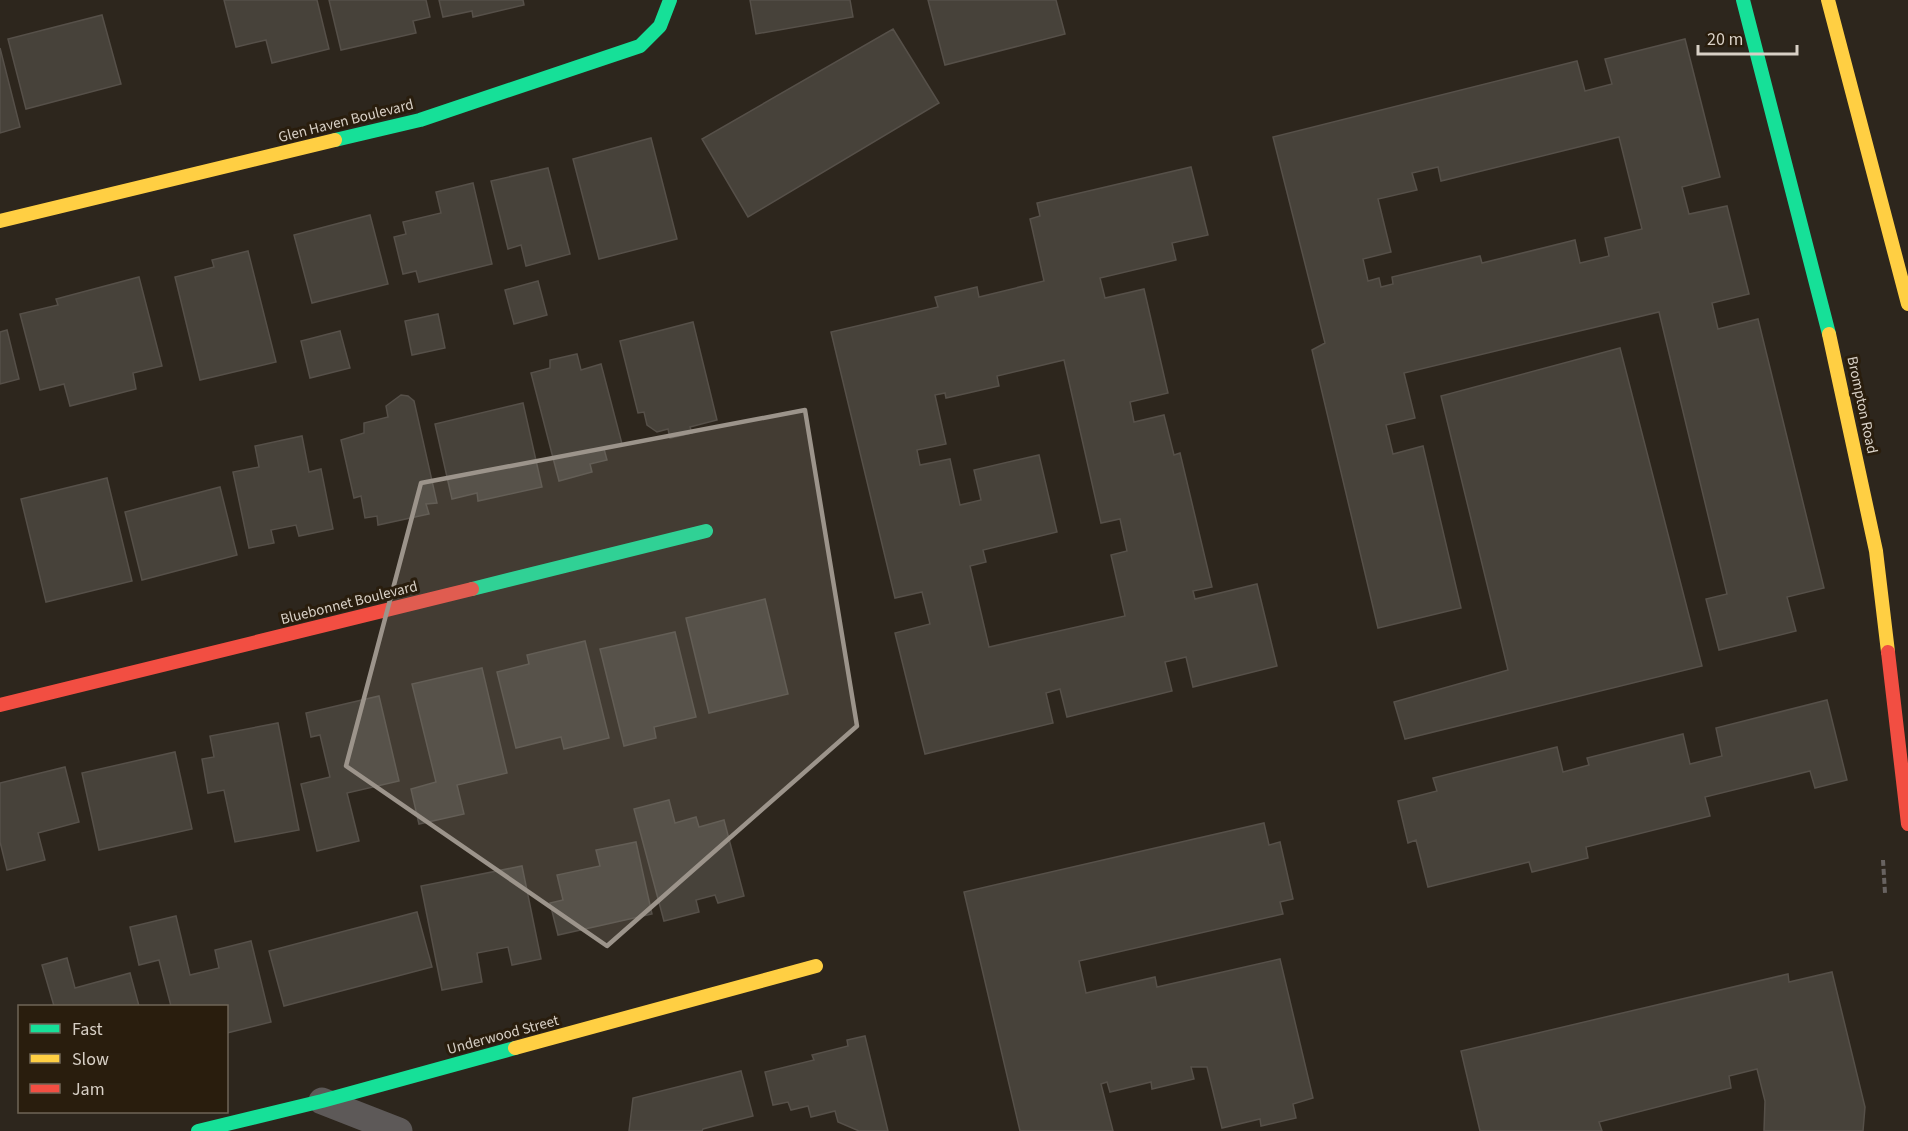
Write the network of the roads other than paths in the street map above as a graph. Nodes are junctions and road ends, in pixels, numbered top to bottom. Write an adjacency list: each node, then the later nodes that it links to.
1 (670, 0): 4 (street, Glen Haven Boulevard)
2 (1743, 0): 8 (street, Brompton Road)
3 (1827, 0): 5 (street)
4 (0, 221)
5 (1908, 304)
6 (706, 531): 7 (street, Bluebonnet Boulevard)
7 (0, 705)
8 (1908, 824)
9 (816, 966): 10 (street, Underwood Street)
10 (322, 1101): 11 (street, Underwood Street); 12 (street)
11 (198, 1131)
12 (399, 1131)

